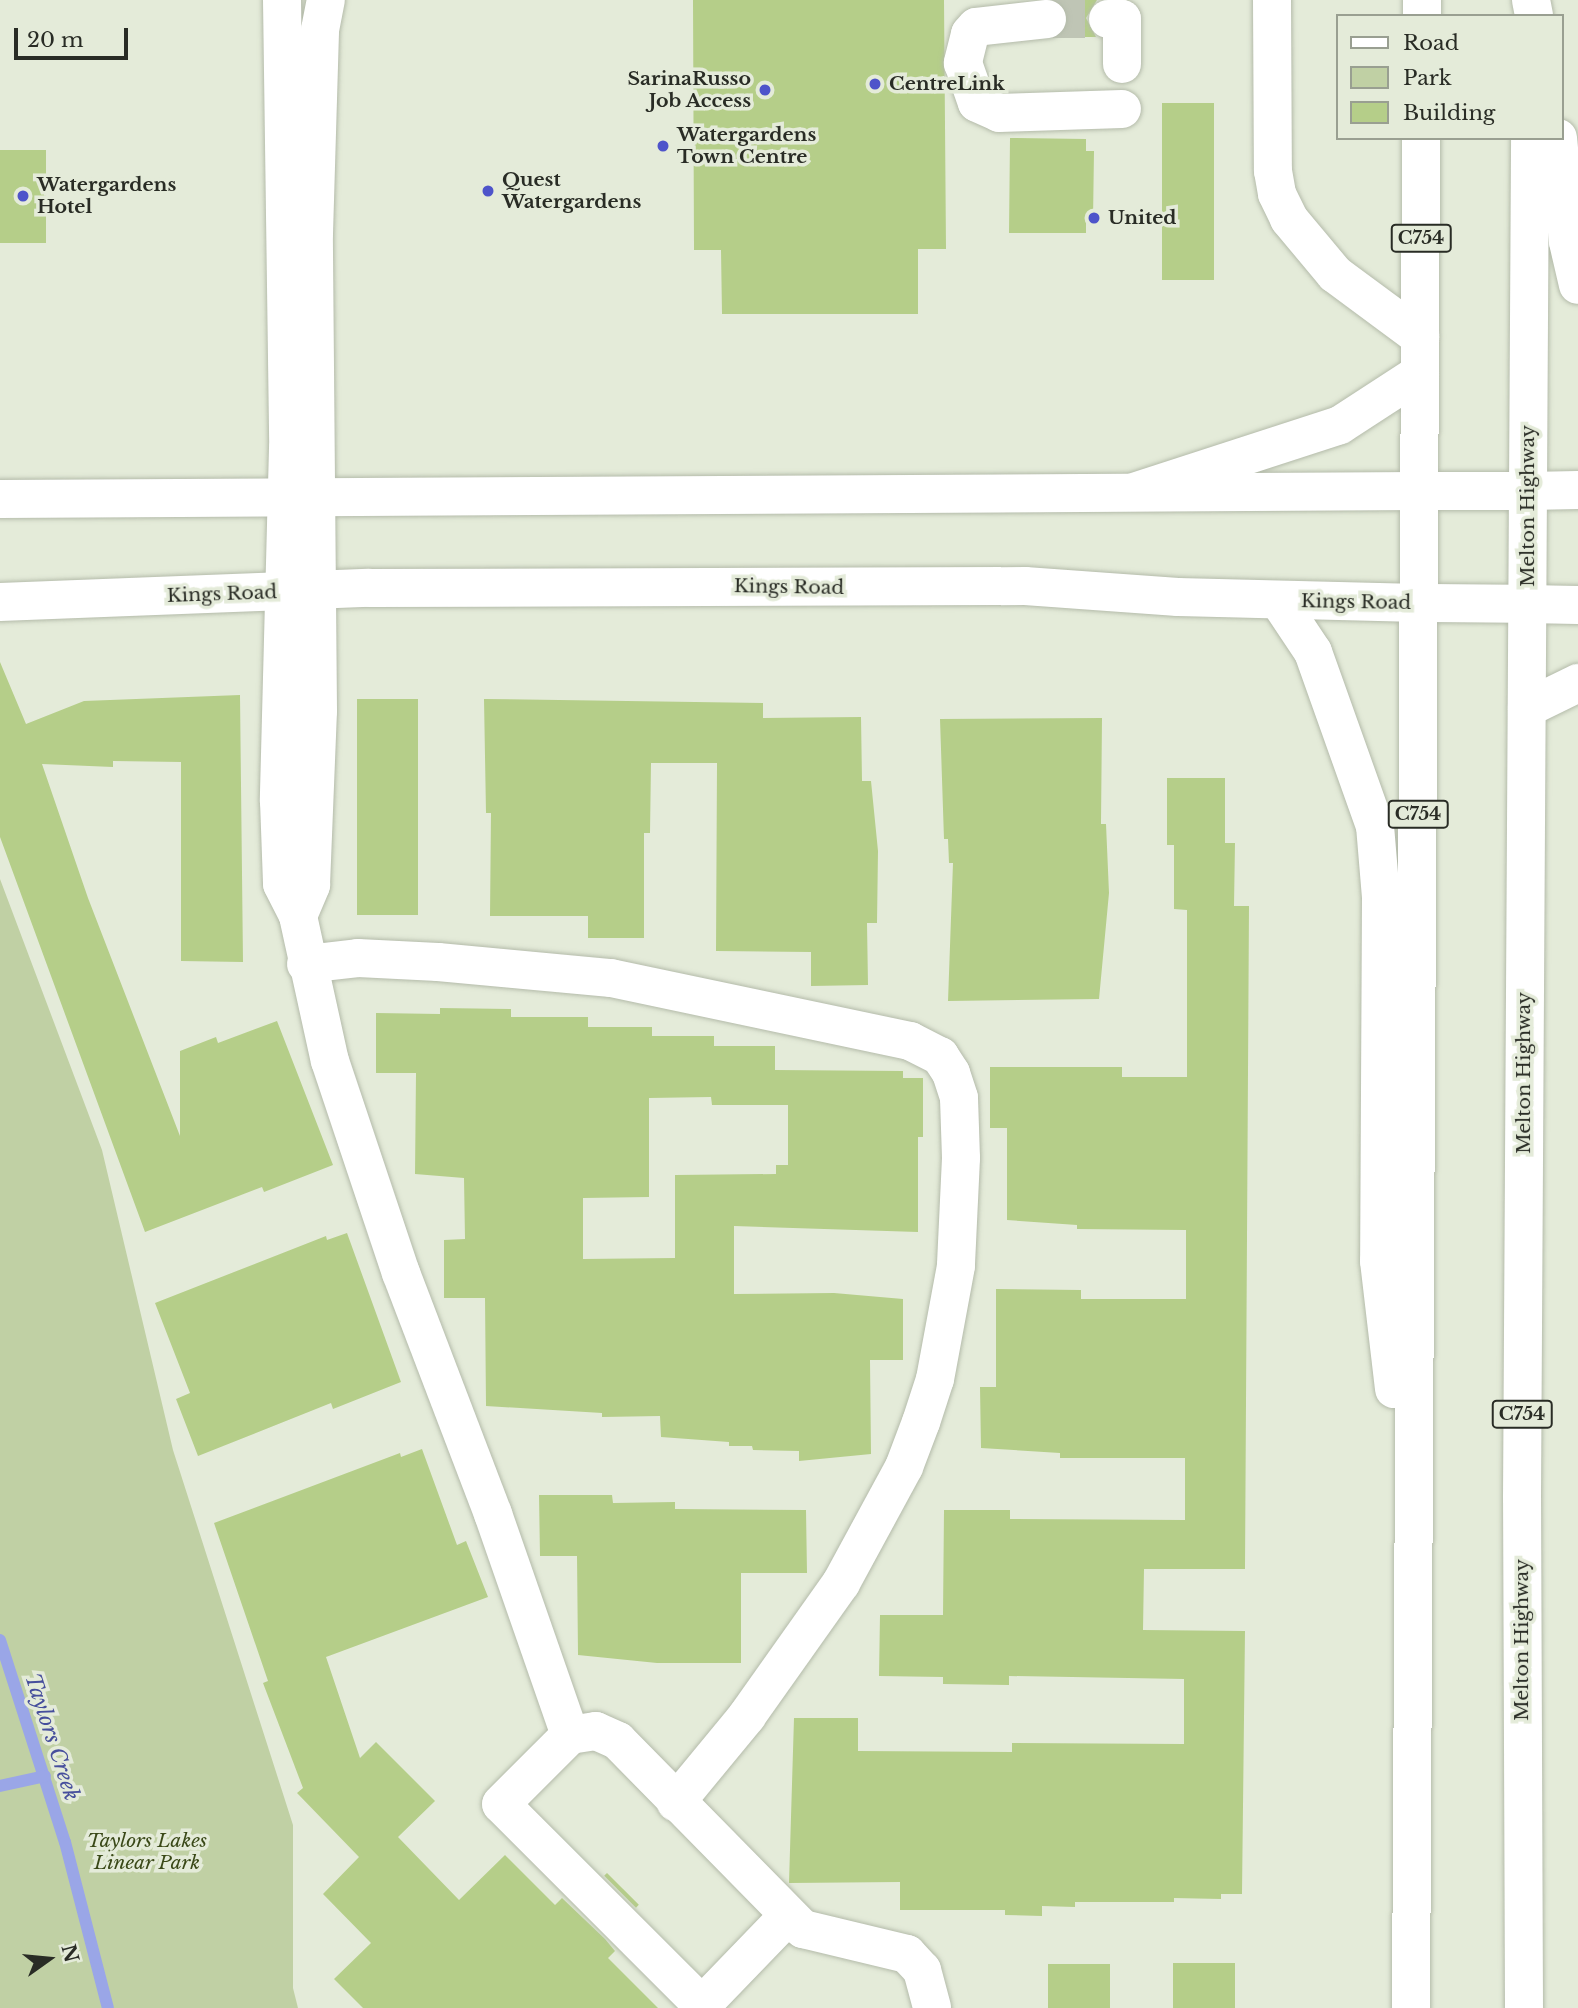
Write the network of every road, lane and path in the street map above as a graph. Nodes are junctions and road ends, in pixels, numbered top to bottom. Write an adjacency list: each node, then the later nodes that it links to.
1 (282, 0): 17 (main road)
2 (326, 0): 17 (main road)
3 (1272, 0): 12 (main road)
4 (1047, 19): 7 (main road)
5 (1108, 19): 6 (main road)
6 (1122, 64)
7 (1122, 109)
8 (1422, 140): 12 (main road, C754)
9 (1530, 140): 16 (main road, Melton Highway / C754)
10 (1558, 140): 11 (main road)
11 (1578, 285)
12 (1420, 355): 14 (main road); 15 (main road, C754)
13 (1578, 490): 16 (main road)
14 (1137, 491): 15 (main road); 17 (main road)
15 (1419, 491): 16 (main road); 22 (main road, C754)
16 (1528, 491): 23 (main road, Melton Highway / C754)
17 (303, 495): 18 (main road); 19 (main road)
18 (0, 499)
19 (302, 591): 20 (main road, Kings Road); 21 (main road, Kings Road); 27 (main road)
20 (1279, 601): 22 (main road, Kings Road); 28 (main road)
21 (0, 602)
22 (1419, 603): 23 (main road, Kings Road); 28 (main road, C754)
23 (1527, 604): 24 (main road, Kings Road); 26 (main road, Melton Highway / C754)
24 (1578, 605)
25 (1578, 683): 26 (main road)
26 (1527, 708): 35 (main road, Melton Highway / C754)
27 (306, 964): 29 (main road); 30 (main road)
28 (1414, 1568): 34 (main road, C754)
29 (570, 1735): 30 (main road); 32 (main road)
30 (676, 1802): 31 (main road)
31 (788, 1916): 32 (main road); 33 (main road)
32 (703, 2006)
33 (932, 2008)
34 (1410, 2008)
35 (1524, 2008)

